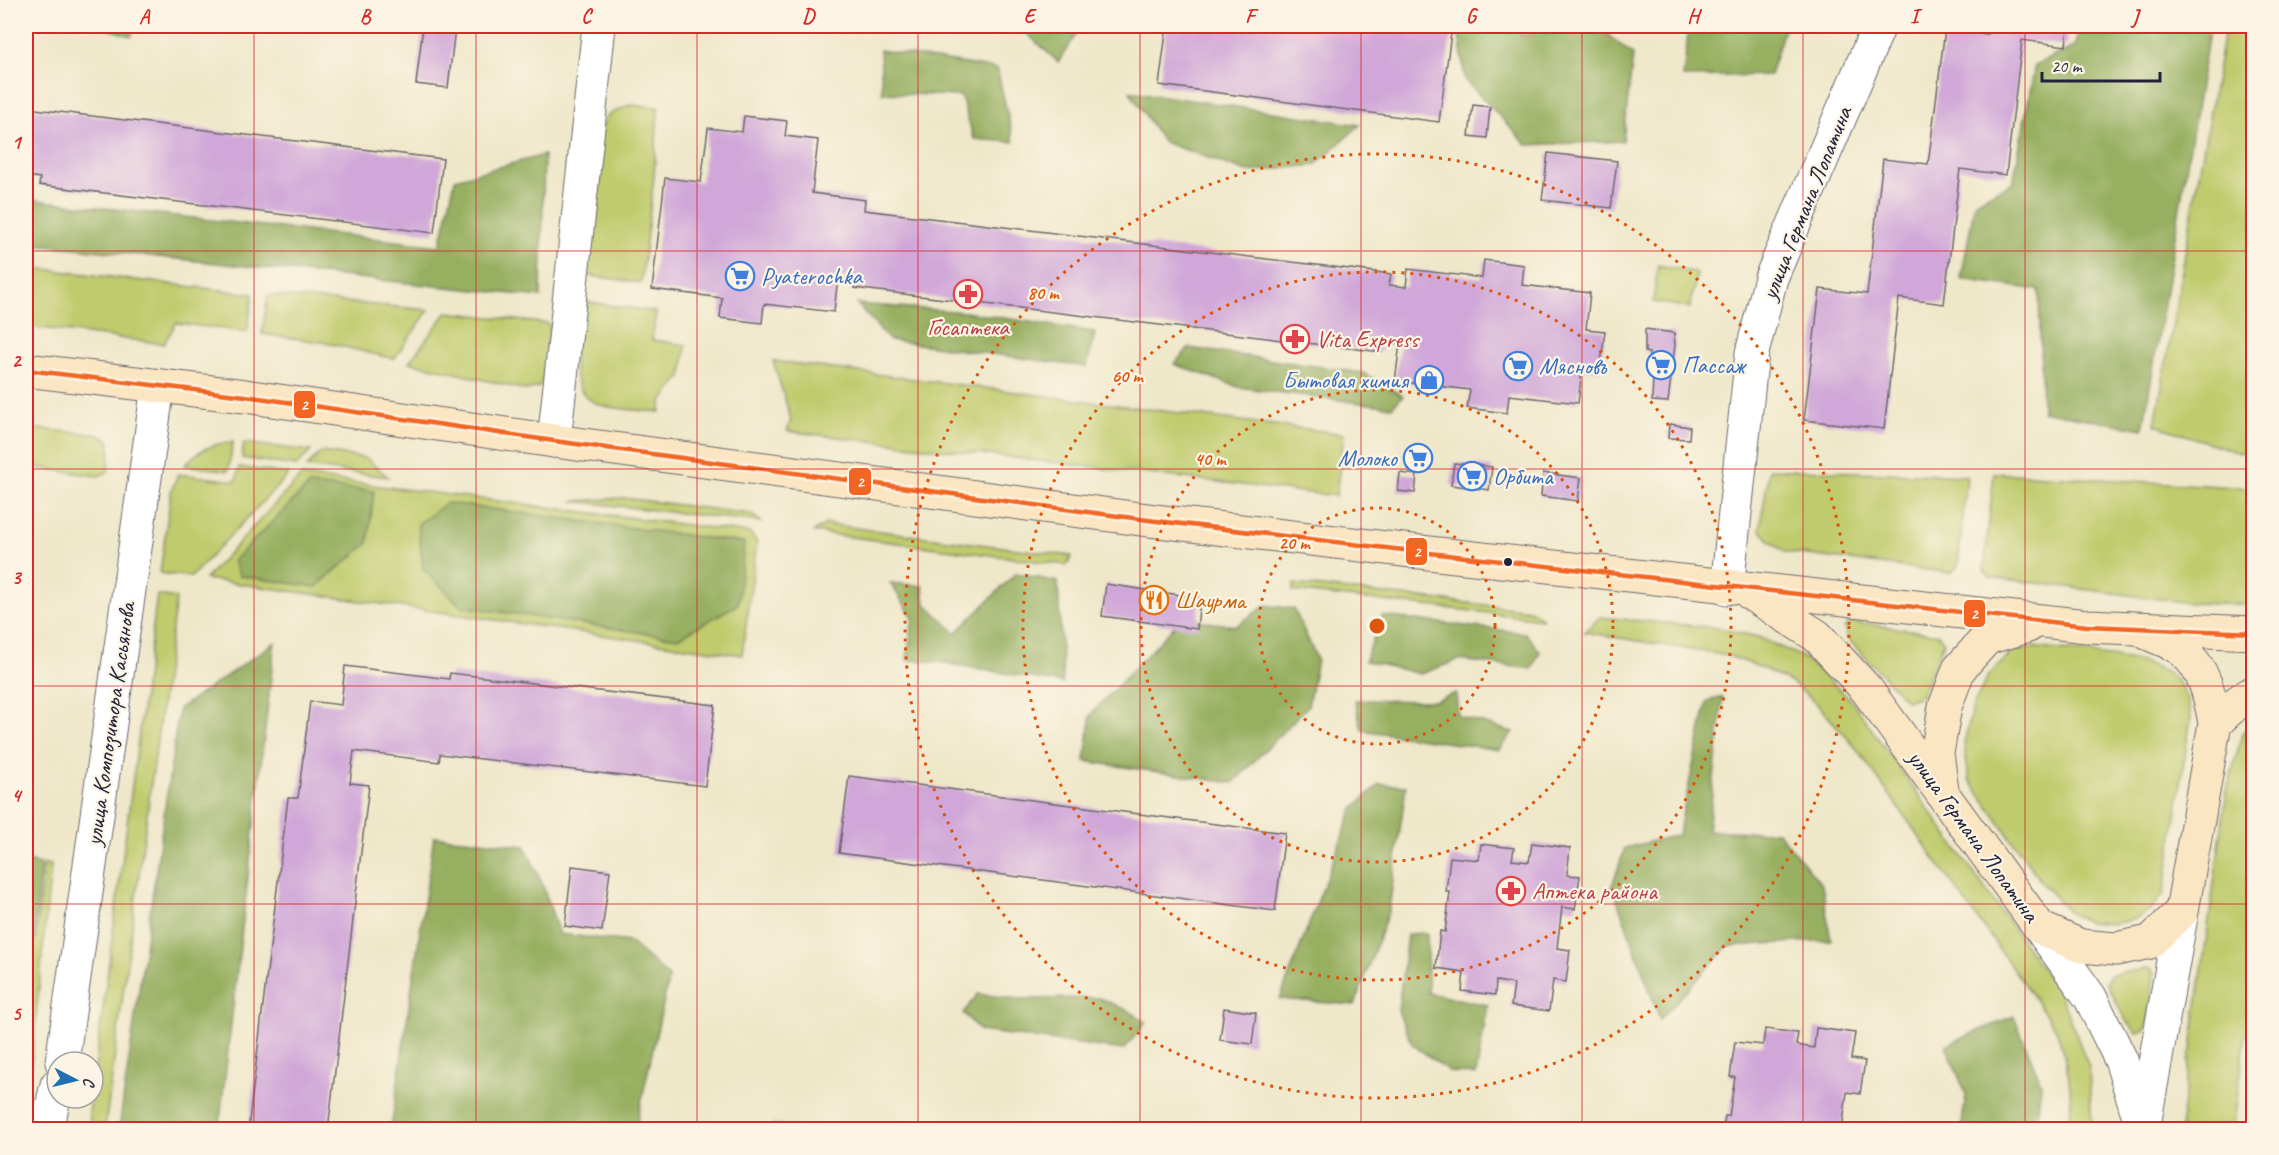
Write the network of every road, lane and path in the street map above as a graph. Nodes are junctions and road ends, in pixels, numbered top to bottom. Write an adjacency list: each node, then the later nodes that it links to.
1 (599, 26): 5 (street)
2 (1879, 26): 6 (street, улица Германа Лопатина)
3 (26, 370): 4 (street)
4 (158, 386): 5 (street); 15 (street, улица Композитора Касьянова)
5 (554, 441): 6 (street)
6 (1736, 589): 7 (street); 12 (street, улица Германа Лопатина)
7 (2041, 622): 8 (street); 12 (street)
8 (2139, 628): 9 (street); 11 (street, улица Германа Лопатина)
9 (2253, 633)
10 (2253, 692): 11 (street)
11 (2215, 723): 13 (street, улица Германа Лопатина)
12 (1941, 790): 14 (street, улица Германа Лопатина)
13 (2182, 911): 14 (street); 17 (street, улица Германа Лопатина)
14 (2040, 928): 17 (street, улица Германа Лопатина)
15 (64, 1050)
16 (51, 1110): 18 (street)
17 (2143, 1129)
18 (43, 1130)

